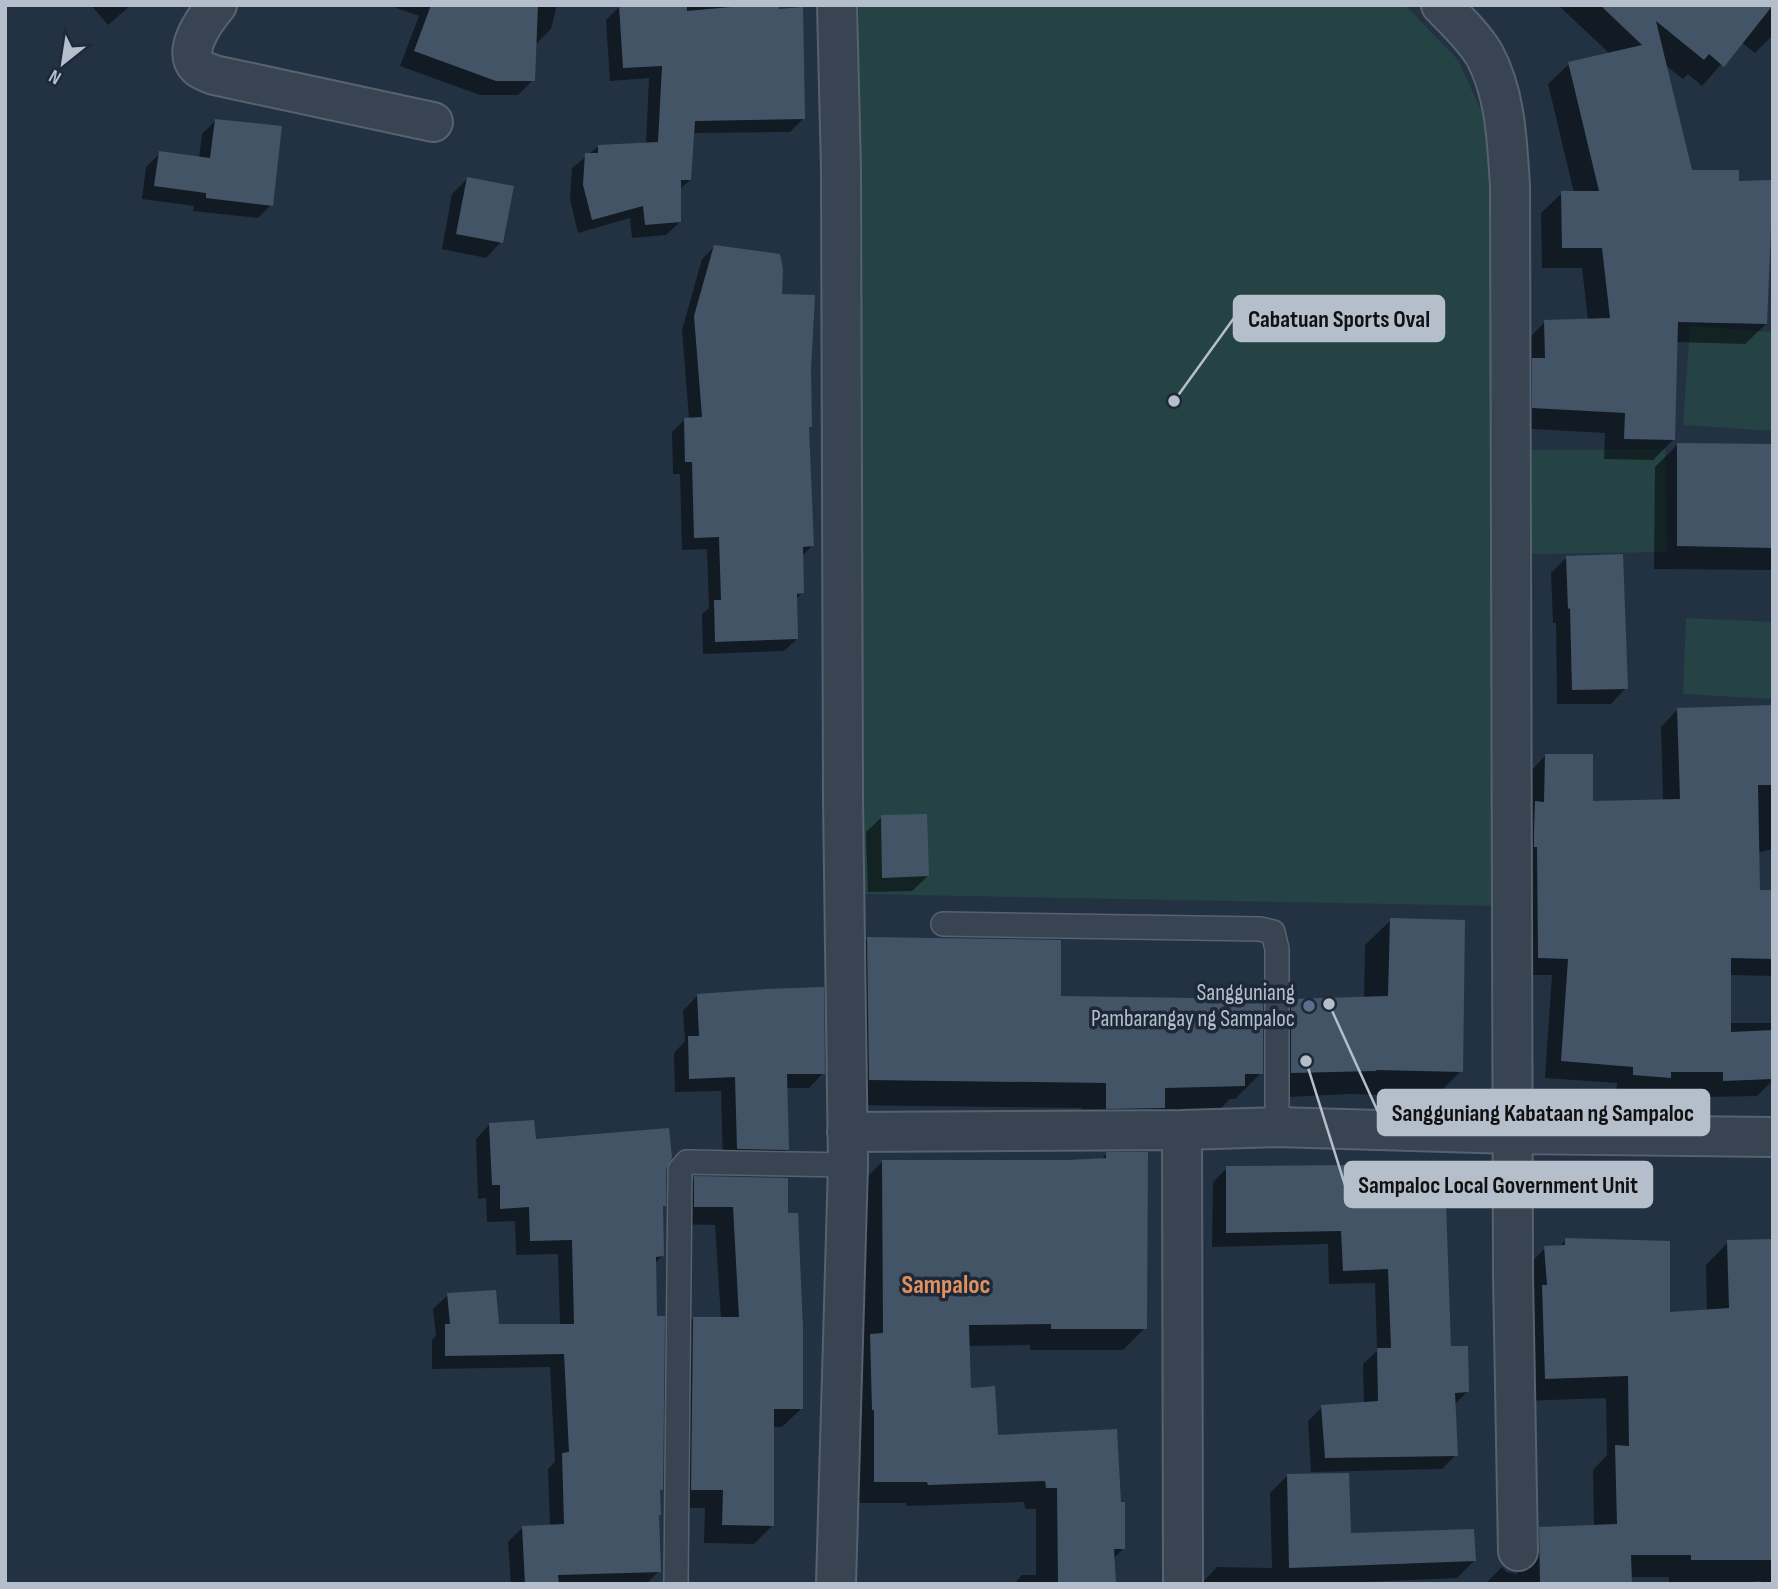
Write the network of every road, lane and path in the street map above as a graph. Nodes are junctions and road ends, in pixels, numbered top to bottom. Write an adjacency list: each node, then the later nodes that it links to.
1 (216, 5): 4 (street)
2 (837, 5): 10 (street)
3 (1441, 5): 8 (street)
4 (433, 122)
5 (943, 924): 6 (lane)
6 (1277, 1127): 7 (street); 8 (street)
7 (1182, 1130): 10 (street); 14 (street)
8 (1513, 1134): 9 (street); 11 (street)
9 (1773, 1137)
10 (848, 1149): 12 (lane); 13 (street)
11 (1518, 1551)
12 (676, 1584)
13 (835, 1584)
14 (1183, 1584)

